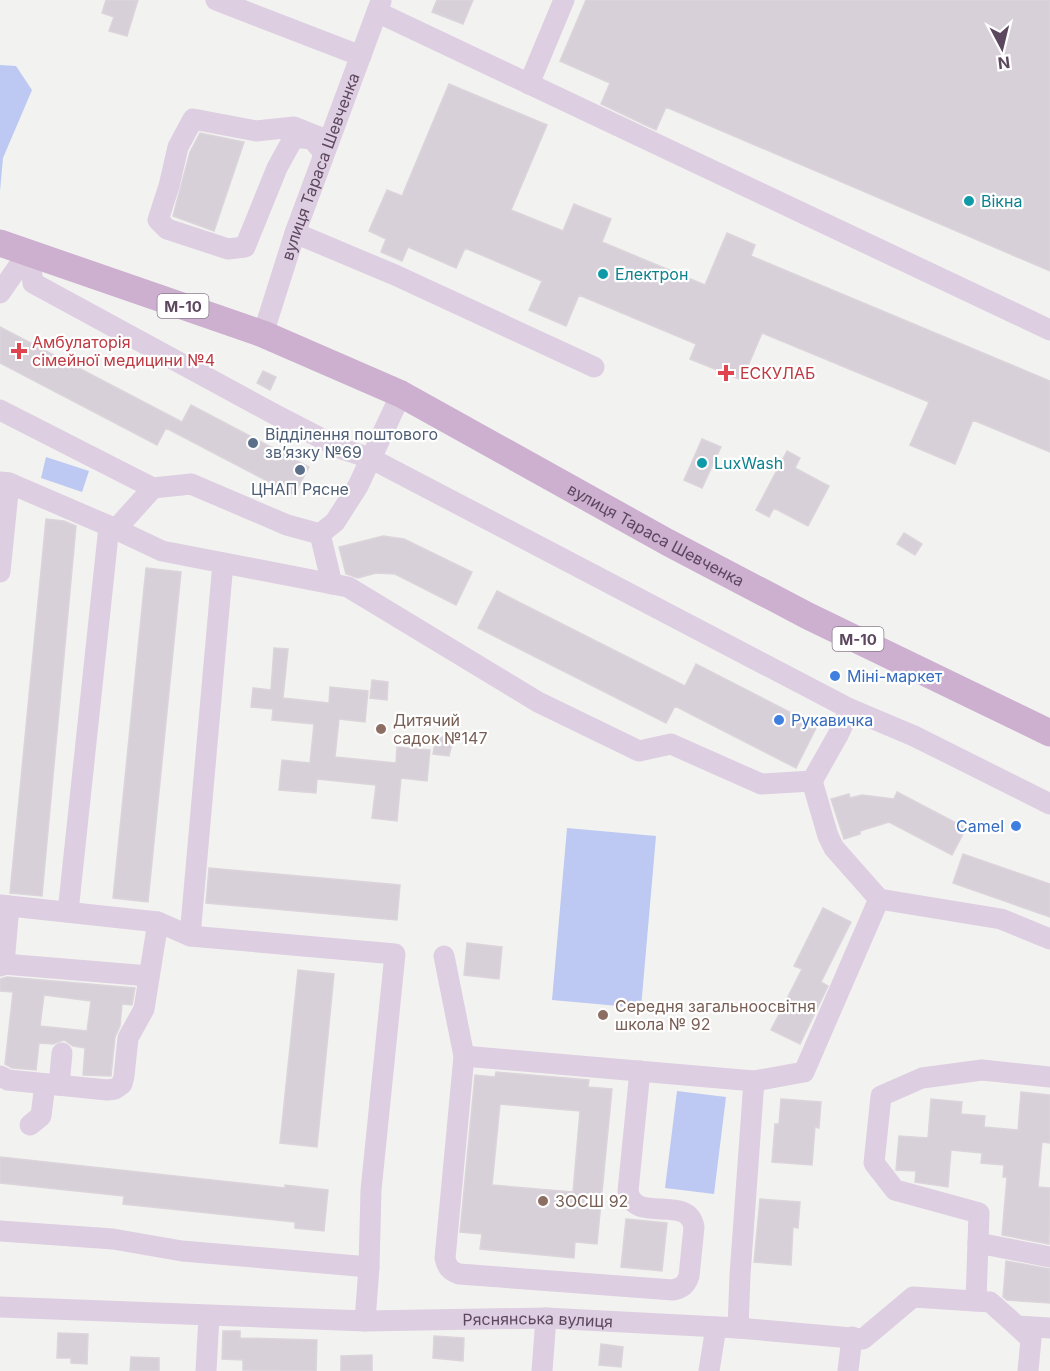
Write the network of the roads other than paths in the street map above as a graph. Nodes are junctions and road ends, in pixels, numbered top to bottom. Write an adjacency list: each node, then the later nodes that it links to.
1 (216, 0): 4 (street)
2 (564, 0): 5 (street)
3 (379, 6): 4 (street, вулиця Тараса Шевченка); 5 (street)
4 (361, 56): 6 (street, вулиця Тараса Шевченка)
5 (529, 84): 11 (street)
6 (327, 147): 6 (street); 7 (street, вулиця Тараса Шевченка)
7 (295, 233): 12 (street, вулиця Тараса Шевченка); 13 (street)
8 (0, 243): 9 (main road, вулиця Тараса Шевченка / М-10)
9 (29, 251): 10 (street); 12 (main road, вулиця Тараса Шевченка / М-10); 16 (street)
10 (0, 293)
11 (1050, 330)
12 (263, 334): 14 (main road, вулиця Тараса Шевченка / М-10)
13 (594, 367)
14 (401, 394): 16 (street); 25 (main road, вулиця Тараса Шевченка / М-10)
15 (0, 410): 18 (street)
16 (370, 458): 20 (street); 24 (street)
17 (4, 483): 19 (street); 22 (street)
18 (153, 488): 19 (street); 20 (street)
19 (112, 527): 21 (street); 30 (street)
20 (320, 534): 23 (street)
21 (223, 563): 23 (street); 32 (street)
22 (0, 572)
23 (332, 584): 26 (street)
24 (850, 709): 26 (street); 27 (street)
25 (1050, 733)
26 (812, 781): 28 (street)
27 (1050, 804)
28 (879, 899): 33 (street); 42 (street)
29 (4, 905): 30 (street); 35 (street)
30 (68, 912): 31 (street)
31 (158, 922): 32 (street); 36 (street)
32 (190, 936): 48 (street)
33 (1050, 939)
34 (444, 956): 38 (street)
35 (2, 965): 36 (street)
36 (149, 976): 43 (street)
37 (62, 1053): 43 (street)
38 (464, 1056): 39 (street); 39 (street)
39 (640, 1071): 42 (street)
40 (0, 1076): 43 (street)
41 (1050, 1077): 46 (street)
42 (754, 1081): 56 (street)
43 (52, 1085): 44 (street)
44 (30, 1125)
45 (0, 1231): 48 (street)
46 (978, 1243): 47 (street); 49 (street)
47 (1050, 1257)
48 (369, 1267): 53 (street)
49 (976, 1301): 54 (street, Ряснянська вулиця); 58 (street, Ряснянська вулиця)
50 (0, 1307): 51 (street, Ряснянська вулиця)
51 (209, 1316): 53 (street, Ряснянська вулиця); 59 (street)
52 (546, 1318): 53 (street, Ряснянська вулиця); 55 (street, Ряснянська вулиця); 60 (street)
53 (365, 1322)
54 (1017, 1326): 57 (street); 63 (street, Ряснянська вулиця)
55 (716, 1327): 56 (street, Ряснянська вулиця); 61 (street)
56 (738, 1328): 58 (street, Ряснянська вулиця)
57 (1050, 1328)
58 (852, 1337): 62 (street)
59 (206, 1371)
60 (542, 1371)
61 (709, 1371)
62 (848, 1371)
63 (1028, 1371)

